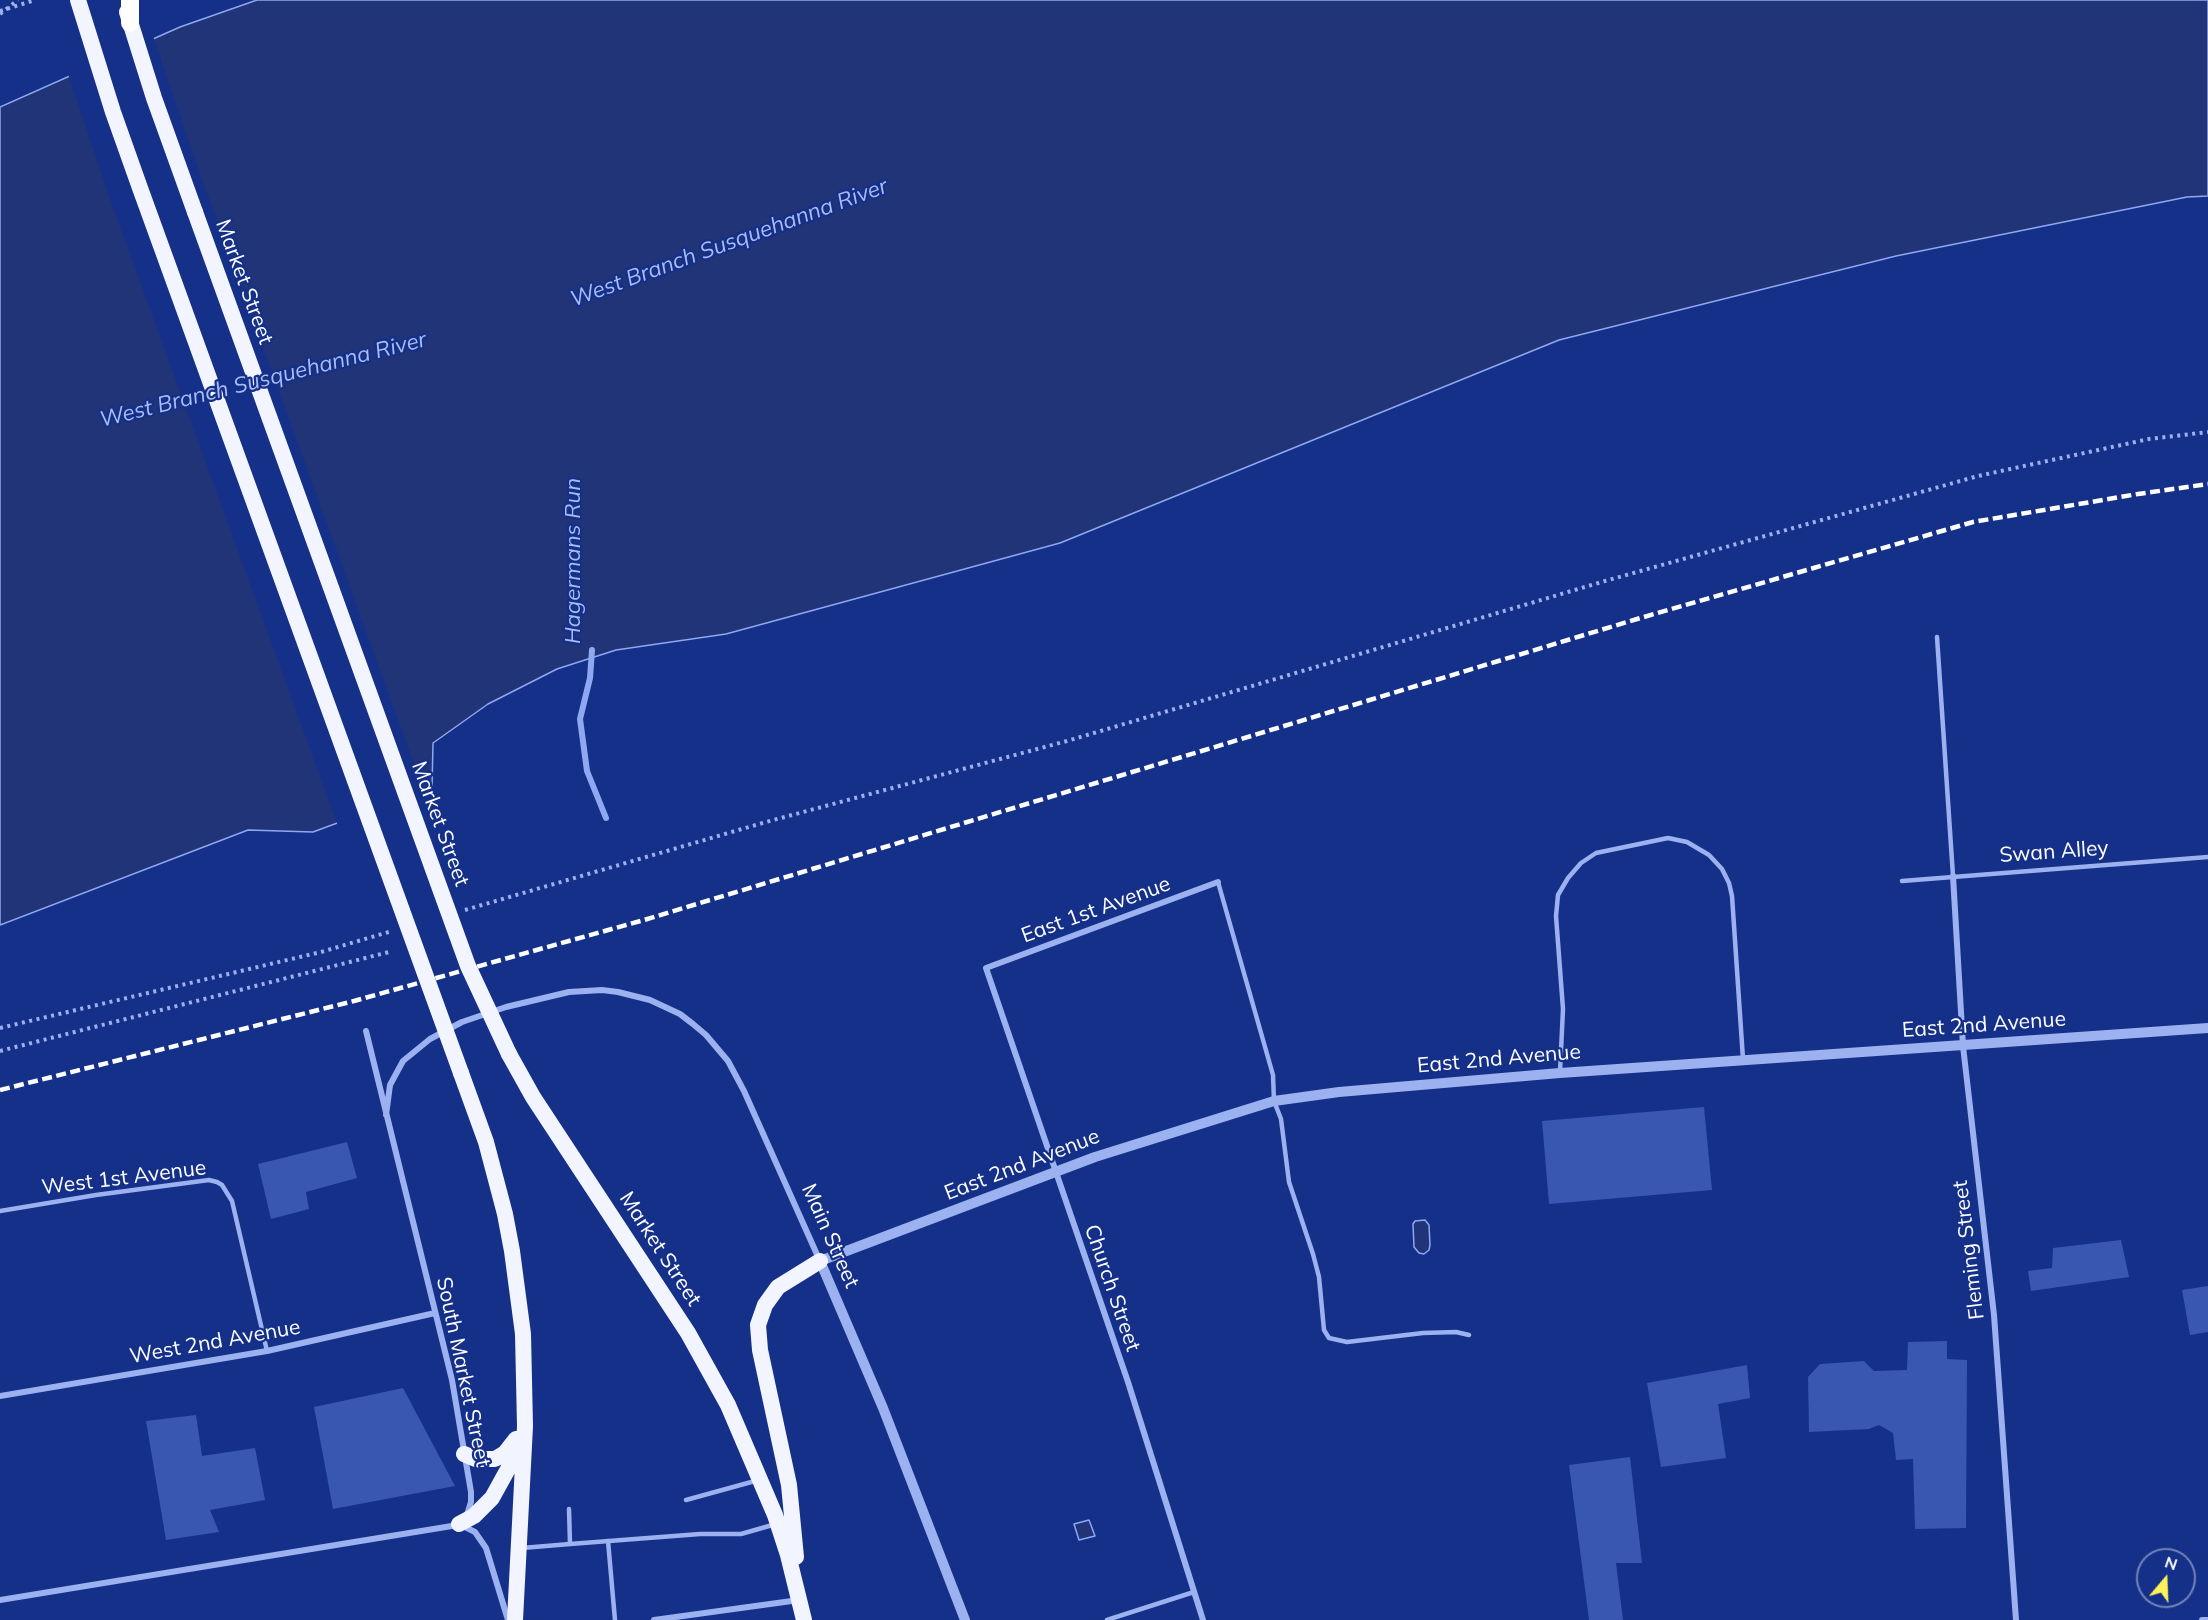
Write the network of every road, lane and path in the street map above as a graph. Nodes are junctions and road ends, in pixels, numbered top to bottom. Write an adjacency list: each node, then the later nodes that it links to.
1 (18, 0): 6 (path)
2 (35, 0): 6 (path, bridge)
3 (78, 0): 35 (highway, bridge)
4 (123, 0): 7 (highway, Market Street)
5 (130, 0): 7 (highway)
6 (0, 12)
7 (130, 23): 37 (highway, Market Street, bridge)
8 (2208, 432): 14 (path)
9 (1937, 637): 11 (lane)
10 (2208, 856): 11 (lane, Swan Alley)
11 (1953, 876): 12 (lane, Swan Alley); 22 (street, Fleming Street)
12 (1902, 881)
13 (1218, 882): 17 (street, East 1st Avenue); 26 (lane)
14 (459, 912)
15 (401, 928): 19 (path)
16 (389, 951): 23 (path)
17 (986, 969): 28 (street, Church Street)
18 (548, 996): 27 (street, South Market Street); 30 (street, Main Street)
19 (0, 1028)
20 (2208, 1028): 22 (street, East 2nd Avenue)
21 (366, 1031): 27 (street, South Market Street)
22 (1963, 1046): 24 (street, East 2nd Avenue); 56 (street, Fleming Street)
23 (0, 1051)
24 (1743, 1061): 25 (street, East 2nd Avenue); 25 (lane)
25 (1560, 1073): 26 (street, East 2nd Avenue)
26 (1274, 1101): 28 (street, East 2nd Avenue); 32 (lane)
27 (386, 1115): 31 (street, South Market Street)
28 (1055, 1173): 30 (street, East 2nd Avenue); 45 (street, Church Street)
29 (0, 1211): 33 (lane, West 1st Avenue)
30 (820, 1261): 47 (highway); 53 (street, Main Street)
31 (435, 1313): 33 (street, West 2nd Avenue); 36 (street, South Market Street)
32 (1469, 1335)
33 (267, 1351): 34 (street, West 2nd Avenue)
34 (0, 1396)
35 (525, 1426): 36 (highway); 40 (highway); 44 (highway)
36 (464, 1454): 40 (street, South Market Street)
37 (761, 1479): 38 (lane); 41 (highway, Market Street)
38 (686, 1500)
39 (569, 1509): 43 (lane)
40 (459, 1524): 46 (street); 48 (street)
41 (778, 1524): 42 (lane); 47 (highway, Market Street)
42 (608, 1541): 43 (lane); 50 (lane)
43 (570, 1544): 44 (lane)
44 (519, 1548): 49 (highway)
45 (1194, 1592): 54 (lane); 55 (street, Church Street)
46 (0, 1600)
47 (799, 1600): 51 (street); 52 (highway, Market Street)
48 (508, 1620)
49 (515, 1620)
50 (615, 1620)
51 (654, 1620)
52 (804, 1620)
53 (965, 1620)
54 (1107, 1620)
55 (1203, 1620)
56 (2016, 1620)
57 (2202, 1620): 58 (street)
58 (2208, 1620)

